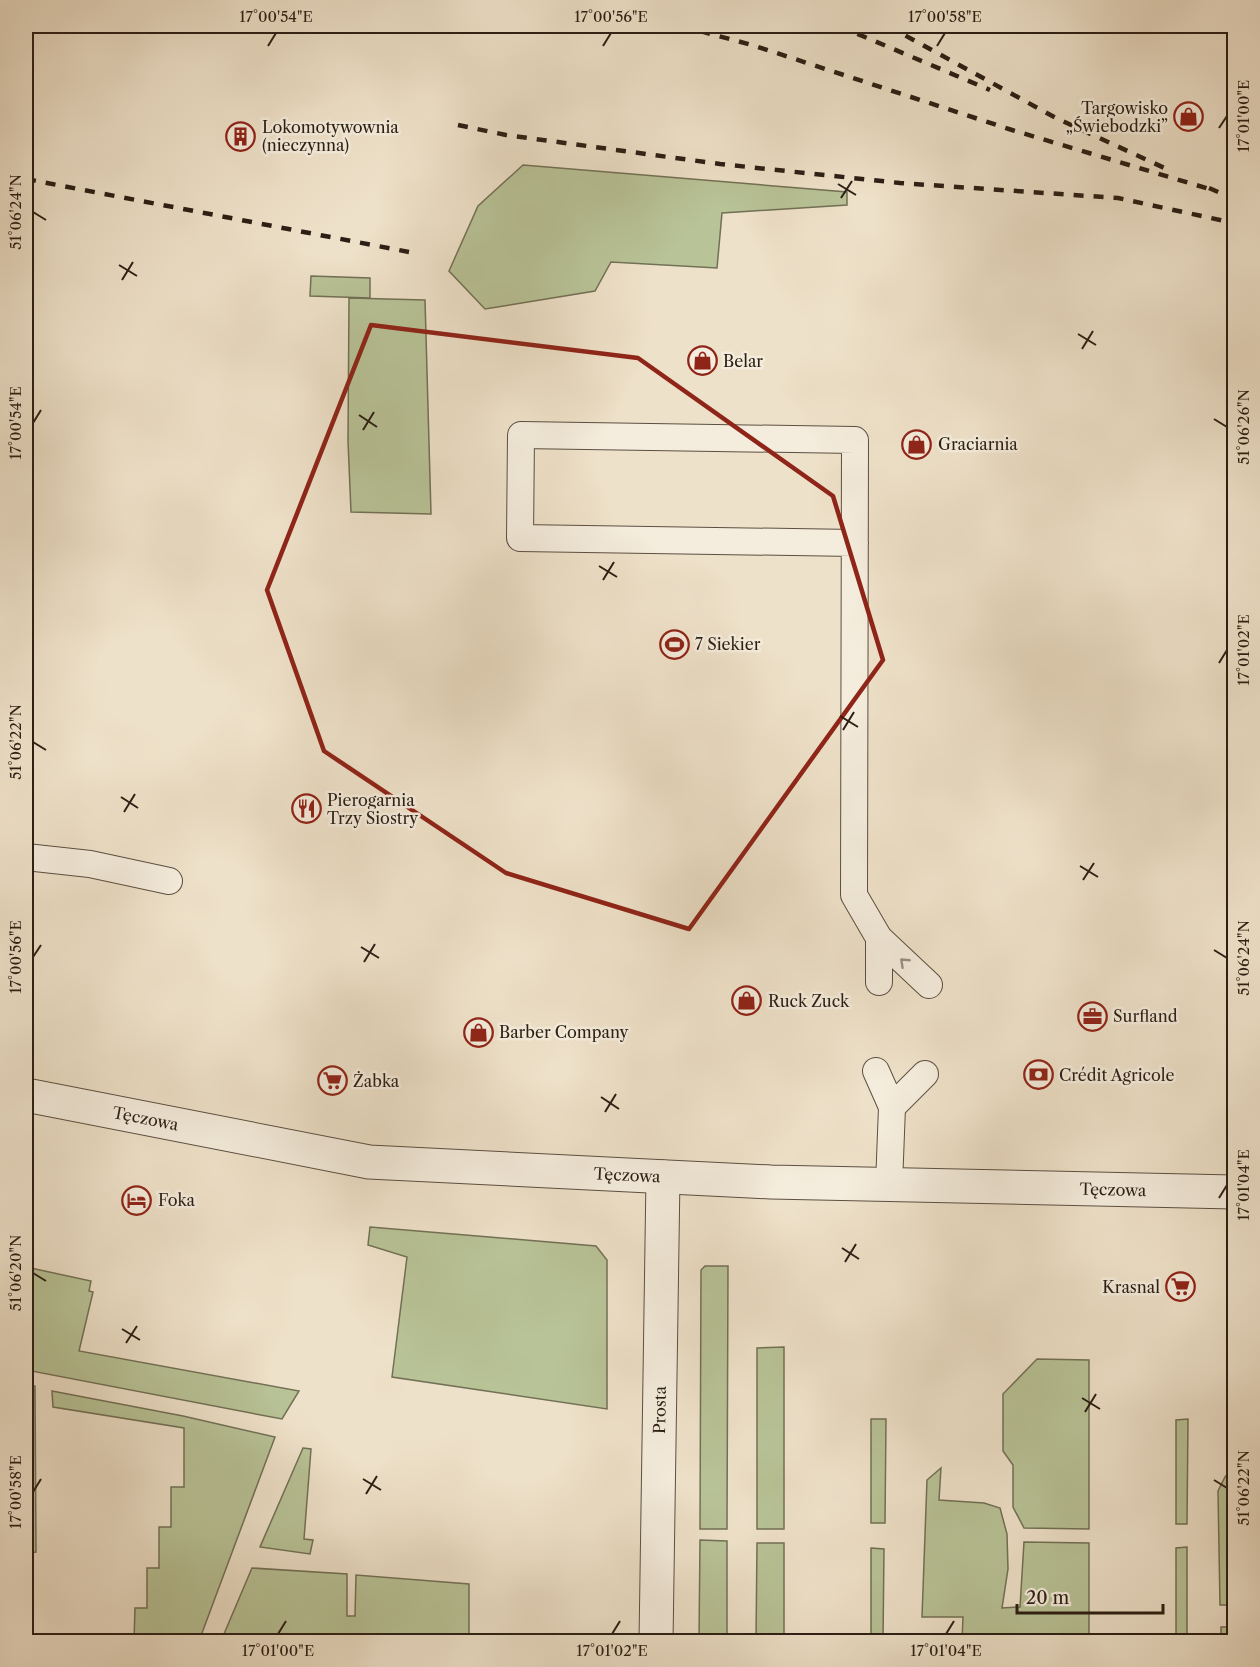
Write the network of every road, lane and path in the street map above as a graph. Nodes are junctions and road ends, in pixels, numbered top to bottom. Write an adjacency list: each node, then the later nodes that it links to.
1 (855, 543): 1 (lane); 4 (lane)
2 (26, 857): 3 (lane)
3 (169, 881)
4 (879, 938): 5 (lane); 6 (lane, one-way to 4)
5 (879, 982)
6 (929, 985)
7 (876, 1071): 10 (lane)
8 (925, 1074): 10 (lane)
9 (26, 1095): 11 (street, Tęczowa)
10 (892, 1107): 12 (lane)
11 (663, 1177): 12 (street, Tęczowa); 14 (street, Prosta)
12 (889, 1185): 13 (street, Tęczowa)
13 (1234, 1192)
14 (656, 1641)

